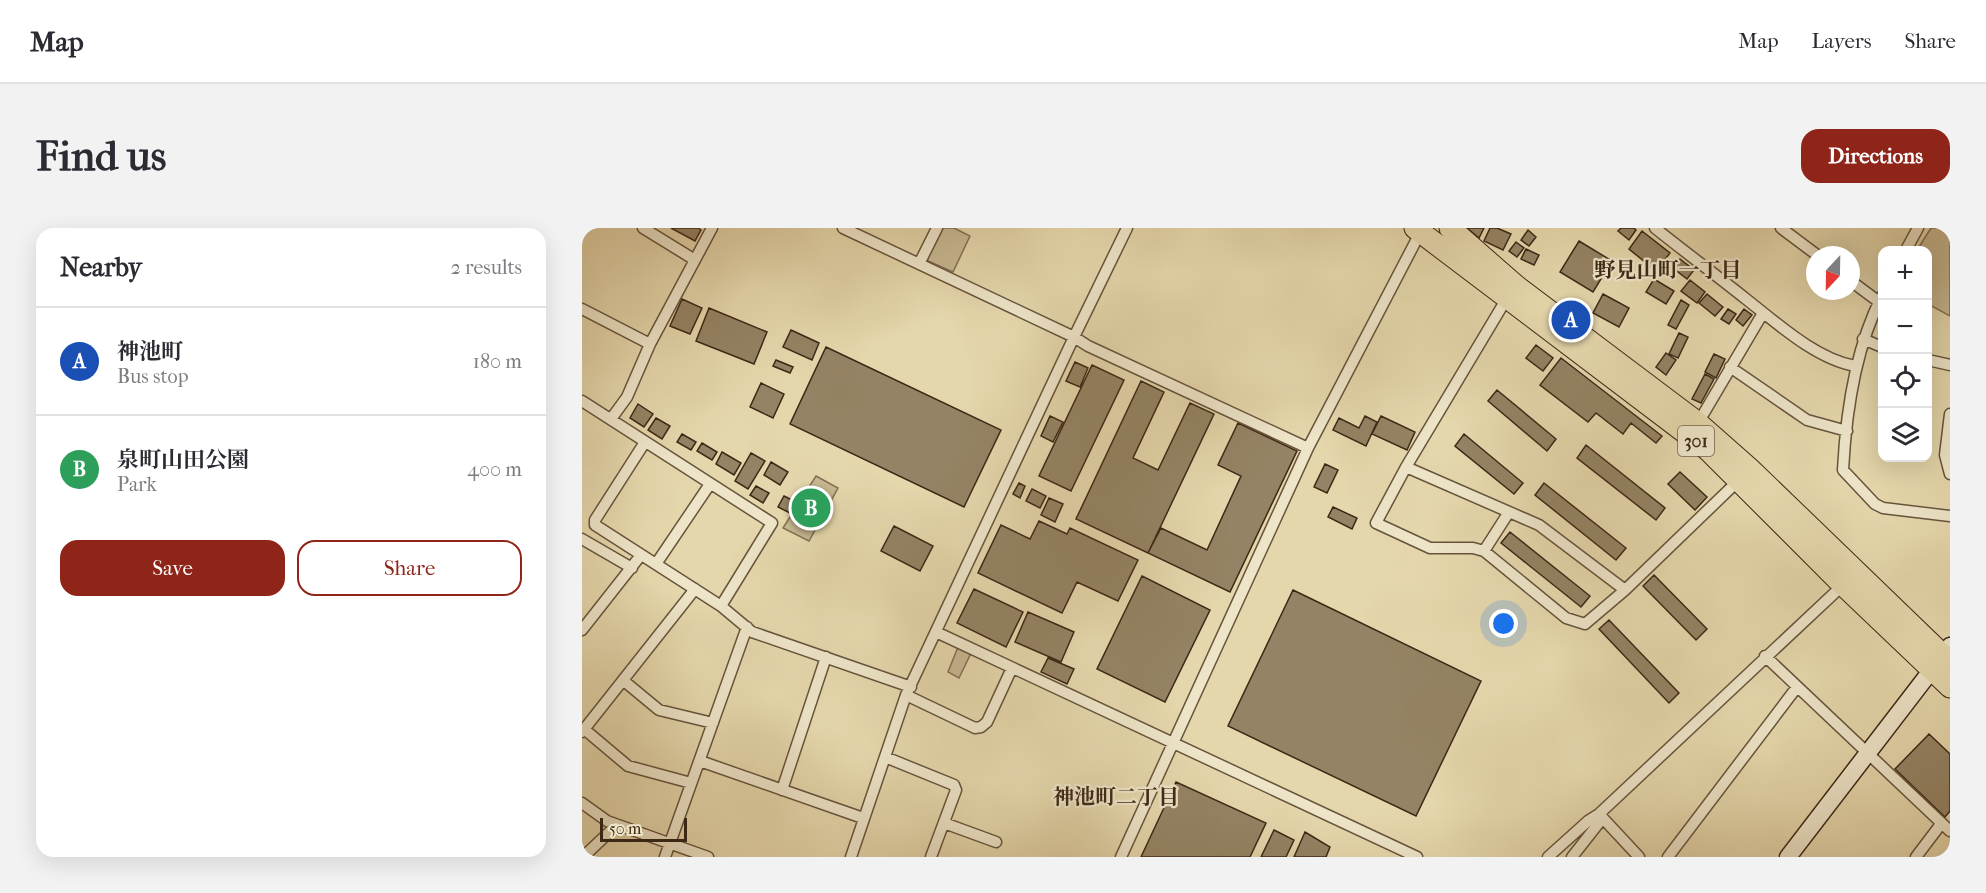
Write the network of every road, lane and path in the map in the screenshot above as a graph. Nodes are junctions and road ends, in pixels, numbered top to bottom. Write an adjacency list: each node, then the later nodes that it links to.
1 (643, 228): 14 (street)
2 (712, 228): 14 (street)
3 (843, 228): 11 (street)
4 (937, 228): 15 (street)
5 (1128, 228): 22 (street)
6 (1450, 228): 33 (highway, 301)
7 (1655, 228): 21 (street)
8 (1782, 228): 13 (street)
9 (1419, 230): 18 (highway, 301); 36 (street)
10 (1914, 230): 12 (street)
11 (866, 233): 15 (street)
12 (1908, 246)
13 (1806, 247)
14 (695, 260): 24 (street)
15 (919, 264): 22 (street)
16 (1860, 286): 17 (street)
17 (1878, 297)
18 (1507, 298): 37 (street); 39 (highway, 301)
19 (1881, 300): 23 (street)
20 (582, 309): 24 (street)
21 (1763, 313): 28 (street); 29 (street)
22 (1074, 337): 36 (street); 54 (street)
23 (1863, 339): 25 (street); 28 (street)
24 (650, 344): 32 (street)
25 (1878, 345)
26 (1932, 361): 27 (street)
27 (1950, 365)
28 (1856, 366): 34 (street)
29 (1730, 367): 33 (street); 34 (street)
30 (582, 402): 32 (street)
31 (1950, 414): 38 (street)
32 (611, 420): 35 (street)
33 (1698, 423): 57 (highway, 301)
34 (1847, 431): 42 (street)
35 (645, 442): 40 (street); 45 (street)
36 (1308, 448): 65 (street)
37 (1406, 467): 41 (street); 44 (street)
38 (1950, 474)
39 (1738, 481): 48 (highway, 301); 50 (street)
40 (711, 484): 46 (street); 51 (street)
41 (1509, 512): 44 (street); 50 (street)
42 (1950, 516)
43 (582, 539): 47 (street)
44 (1484, 551): 50 (street)
45 (641, 555): 46 (street); 47 (street)
46 (656, 564): 49 (street)
47 (632, 568): 53 (street)
48 (1843, 585): 55 (street); 57 (highway, 301)
49 (695, 589): 51 (street); 59 (street)
50 (1625, 590)
51 (721, 606): 52 (street)
52 (747, 627): 56 (street); 63 (street)
53 (582, 630)
54 (936, 632): 58 (street); 62 (street)
55 (1765, 656): 60 (street); 72 (street)
56 (826, 657): 62 (street); 70 (street)
57 (1944, 658): 61 (highway, 301); 66 (street)
58 (1012, 668): 62 (street); 65 (street)
59 (624, 681): 63 (street); 64 (street)
60 (1797, 687): 66 (street); 89 (street)
61 (1950, 687)
62 (908, 691): 67 (street)
63 (713, 723): 68 (street)
64 (583, 731): 69 (street)
65 (1174, 742): 84 (street); 85 (street)
66 (1868, 753): 76 (street); 90 (street)
67 (885, 757): 73 (street); 74 (street)
68 (700, 761): 69 (street); 70 (street)
69 (691, 783): 78 (street)
70 (782, 790): 73 (street)
71 (582, 802): 75 (street)
72 (1600, 817): 86 (street); 87 (street); 88 (street)
73 (863, 818): 82 (street)
74 (944, 823): 77 (street); 83 (street)
75 (617, 825): 78 (street); 79 (street)
76 (1945, 827): 91 (street)
77 (996, 842)
78 (670, 843): 80 (street); 81 (street)
79 (583, 857)
80 (665, 857)
81 (708, 857)
82 (850, 857)
83 (932, 857)
84 (1121, 857)
85 (1417, 857)
86 (1548, 857)
87 (1572, 857)
88 (1639, 857)
89 (1668, 857)
90 (1788, 857)
91 (1916, 857)

